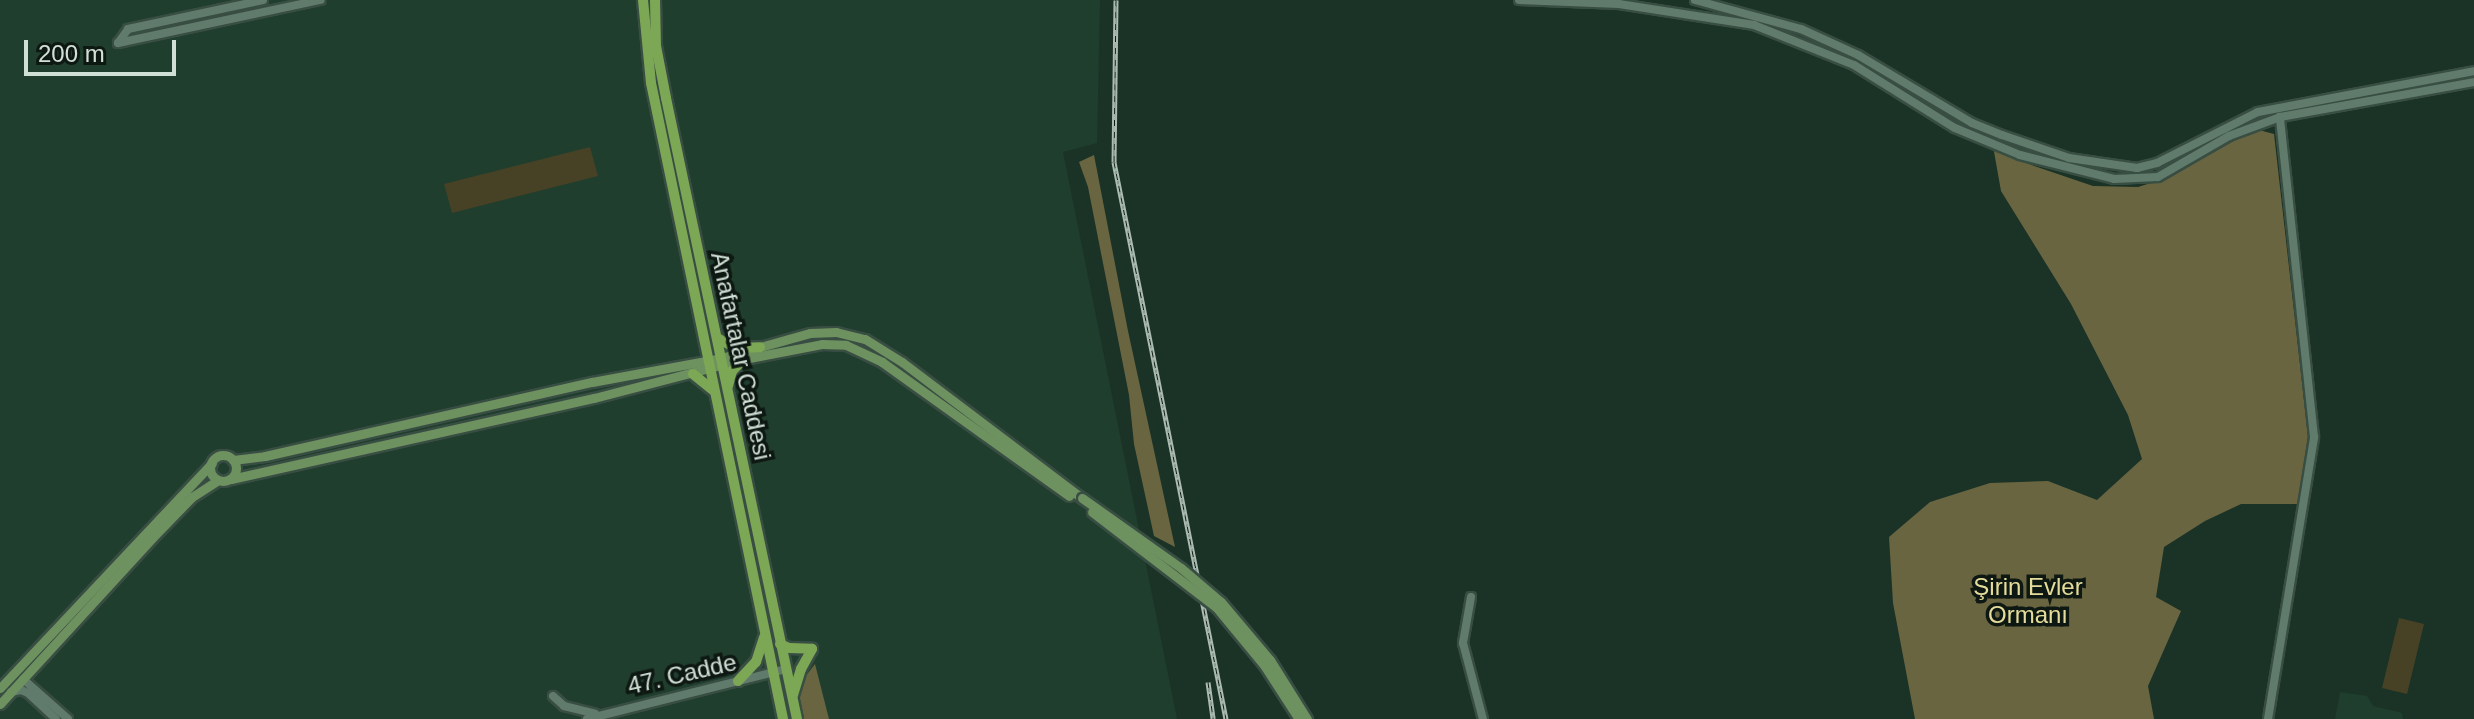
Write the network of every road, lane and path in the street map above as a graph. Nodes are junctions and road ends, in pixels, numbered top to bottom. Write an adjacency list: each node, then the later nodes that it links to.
1 (263, 0): 2 (street)
2 (320, 0)
3 (643, 0): 14 (main road, Anafartalar Caddesi)
4 (655, 0): 10 (main road, Anafartalar Caddesi)
5 (1519, 0): 9 (street)
6 (1695, 0): 7 (street)
7 (2474, 71)
8 (2474, 82): 9 (street)
9 (2280, 117): 44 (street)
10 (717, 338): 11 (main road); 13 (main road, Anafartalar Caddesi)
11 (760, 347): 13 (main road); 22 (main road)
12 (744, 359): 13 (main road); 17 (main road); 22 (main road)
13 (721, 361): 14 (main road); 17 (main road, Anafartalar Caddesi)
14 (709, 364): 15 (main road); 16 (main road, Anafartalar Caddesi); 18 (main road)
15 (693, 374): 16 (main road); 20 (main road)
16 (715, 392): 24 (main road, Anafartalar Caddesi)
17 (727, 392): 25 (main road, Anafartalar Caddesi)
18 (233, 460): 19 (main road); 20 (main road)
19 (212, 463): 21 (main road); 30 (main road)
20 (231, 479): 21 (main road)
21 (218, 480): 28 (main road)
22 (1081, 500): 41 (main road, bridge); 42 (main road, bridge)
23 (1471, 597): 43 (street)
24 (765, 635): 27 (main road, Anafartalar Caddesi); 29 (main road)
25 (780, 644): 26 (main road, Anafartalar Caddesi); 33 (main road)
26 (786, 669): 27 (street, 47. Cadde); 33 (main road, Anafartalar Caddesi)
27 (773, 674): 29 (street, 47. Cadde); 39 (main road, Anafartalar Caddesi)
28 (23, 679): 31 (main road); 37 (street)
29 (738, 681): 35 (street, 47. Cadde)
30 (0, 688)
31 (10, 693): 34 (main road); 36 (street)
32 (553, 696): 35 (street)
33 (793, 698): 40 (main road, Anafartalar Caddesi)
34 (0, 704)
35 (600, 715): 38 (street, 47. Cadde)
36 (56, 719)
37 (68, 719)
38 (587, 719)
39 (783, 719)
40 (797, 719)
41 (1299, 719)
42 (1307, 719)
43 (1483, 719)
44 (2268, 719)

